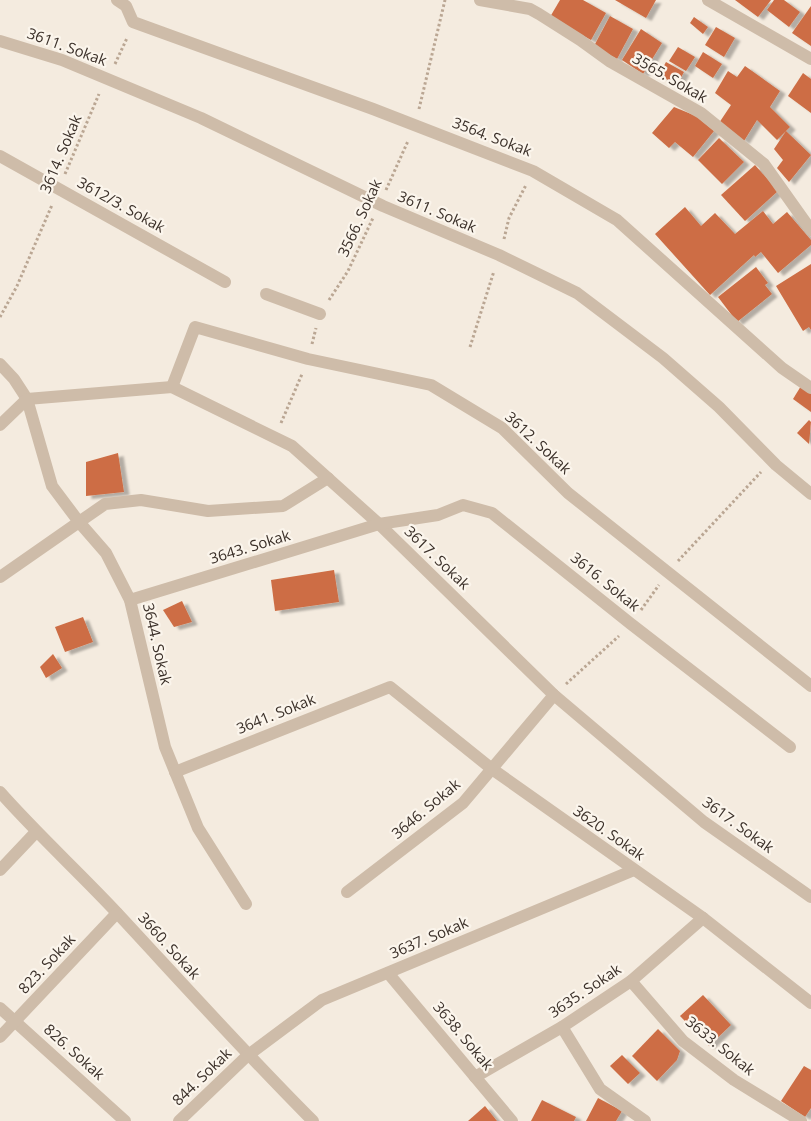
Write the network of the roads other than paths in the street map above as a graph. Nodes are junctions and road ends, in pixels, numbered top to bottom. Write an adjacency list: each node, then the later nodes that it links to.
1 (117, 0): 13 (street, 3564. Sokak)
2 (480, 0): 7 (street, 3565. Sokak)
3 (708, 0): 5 (street)
4 (0, 41): 17 (street, 3611. Sokak)
5 (811, 59)
6 (0, 156): 8 (street, 3612/3. Sokak)
7 (811, 230)
8 (225, 282)
9 (266, 294): 10 (street)
10 (320, 314)
11 (0, 364): 14 (street)
12 (172, 387): 14 (street); 16 (street, 3617. Sokak); 22 (street, 3612. Sokak)
13 (811, 388)
14 (26, 399): 15 (street); 18 (street, 3644. Sokak)
15 (0, 425)
16 (328, 478): 18 (street); 19 (street, 3617. Sokak)
17 (811, 494)
18 (79, 522): 20 (street); 21 (street, 3644. Sokak)
19 (379, 524): 21 (street, 3643. Sokak); 24 (street, 3617. Sokak); 25 (street, 3616. Sokak)
20 (0, 577)
21 (130, 600): 27 (street, 3644. Sokak)
22 (811, 686)
23 (390, 687): 26 (street, 3620. Sokak); 27 (street, 3641. Sokak)
24 (554, 695): 26 (street, 3646. Sokak); 33 (street, 3617. Sokak)
25 (790, 747)
26 (492, 769): 31 (street, 3620. Sokak); 32 (street, 3646. Sokak)
27 (175, 772): 34 (street, 3644. Sokak)
28 (0, 792): 29 (street, 3660. Sokak)
29 (36, 832): 30 (street); 35 (street, 3660. Sokak)
30 (0, 870)
31 (634, 870): 36 (street, 3620. Sokak); 37 (street, 3637. Sokak)
32 (347, 892)
33 (811, 897)
34 (246, 904)
35 (117, 913): 41 (street, 823. Sokak); 44 (street, 3660. Sokak)
36 (703, 918): 38 (street, 3635. Sokak); 39 (street, 3620. Sokak)
37 (388, 973): 44 (street, 3637. Sokak); 45 (street, 3638. Sokak)
38 (631, 981): 42 (street, 3635. Sokak); 51 (street, 3633. Sokak)
39 (811, 1003)
40 (0, 1008): 41 (street, 826. Sokak)
41 (16, 1021): 43 (street, 823. Sokak); 46 (street, 826. Sokak)
42 (562, 1027): 45 (street, 3635. Sokak); 50 (street)
43 (0, 1037)
44 (248, 1056): 47 (street, 844. Sokak); 48 (street, 3660. Sokak)
45 (475, 1077): 49 (street, 3638. Sokak)
46 (125, 1121)
47 (179, 1121)
48 (313, 1121)
49 (512, 1121)
50 (645, 1121)
51 (802, 1121)

